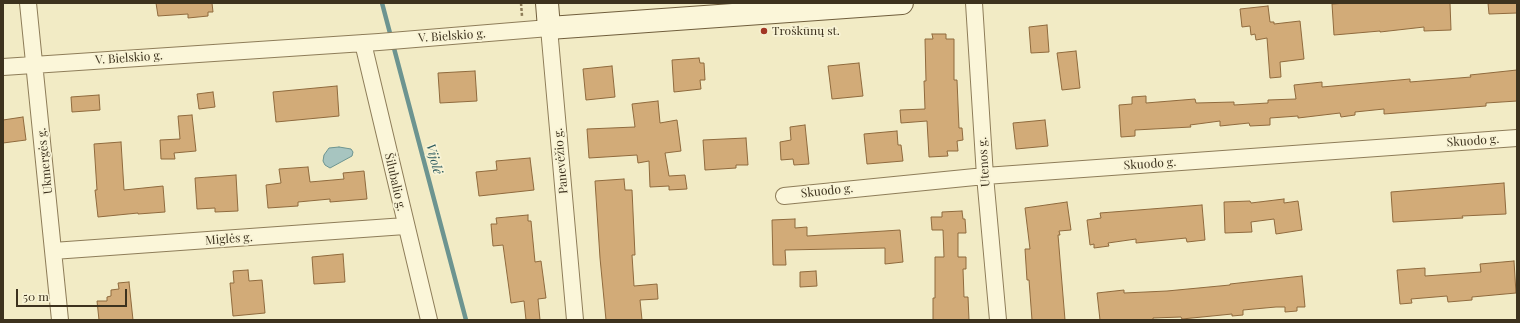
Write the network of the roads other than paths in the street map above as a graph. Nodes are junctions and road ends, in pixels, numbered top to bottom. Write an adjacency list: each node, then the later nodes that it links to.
1 (28, 3): 8 (street, Ukmergės g.)
2 (547, 3): 6 (street, Panevėžio g.)
3 (902, 3): 5 (street, V. Bielskio g.)
4 (974, 3): 11 (street, Utenos g.)
5 (769, 8): 6 (street, V. Bielskio g.)
6 (549, 28): 7 (street, V. Bielskio g.); 17 (street, Panevėžio g.)
7 (363, 43): 8 (street, V. Bielskio g.); 13 (street, Šilubalio g.)
8 (35, 64): 9 (street, V. Bielskio g.); 14 (street, Ukmergės g.)
9 (3, 67)
10 (1517, 138): 11 (street, Skuodo g.)
11 (984, 176): 12 (street, Skuodo g.); 18 (street, Utenos g.)
12 (784, 196)
13 (405, 226): 14 (street, Miglės g.); 16 (street, Šilubalio g.)
14 (53, 251): 15 (street, Ukmergės g.)
15 (60, 320)
16 (429, 320)
17 (575, 320)
18 (998, 320)

